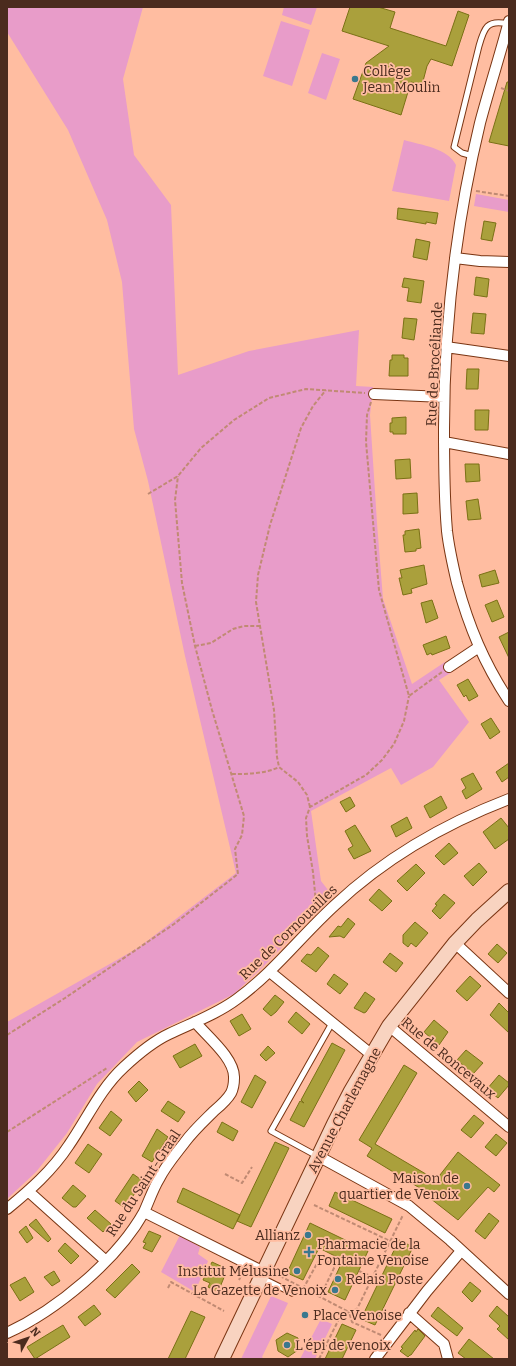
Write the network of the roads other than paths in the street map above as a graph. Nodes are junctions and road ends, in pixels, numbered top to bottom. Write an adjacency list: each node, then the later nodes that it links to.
1 (509, 24): 2 (street, Rue de Brocéliande); 2 (lane)
2 (473, 156): 3 (street, Rue de Brocéliande)
3 (455, 258): 4 (street); 5 (street, Rue de Brocéliande)
4 (509, 262)
5 (446, 347): 6 (street); 8 (street, Rue de Brocéliande)
6 (509, 356)
7 (374, 394): 8 (street)
8 (444, 397): 9 (street, Rue de Brocéliande)
9 (444, 442): 10 (street); 11 (street, Rue de Brocéliande)
10 (509, 454)
11 (478, 647): 12 (street); 13 (street, Rue de Brocéliande)
12 (449, 666)
13 (509, 702)
14 (509, 800): 17 (street, Rue de Cornouailles)
15 (509, 891): 16 (street, Avenue Charlemagne)
16 (456, 943): 18 (street); 21 (street, Avenue Charlemagne)
17 (270, 972): 19 (street, Rue de Cornouailles); 20 (street)
18 (509, 993)
19 (195, 1022): 25 (street, Rue de Cornouailles); 27 (street, Rue du Saint-Graal)
20 (332, 1023): 22 (street); 24 (lane)
21 (389, 1026): 22 (street, Avenue Charlemagne); 23 (street, Rue de Roncevaux)
22 (372, 1055): 24 (street, Avenue Charlemagne)
23 (509, 1127)
24 (318, 1156): 28 (street); 30 (street, Avenue Charlemagne)
25 (28, 1191): 26 (street, Rue de Cornouailles); 29 (street)
26 (7, 1209)
27 (144, 1212): 29 (street, Rue du Saint-Graal); 30 (street)
28 (461, 1251): 32 (street); 33 (street)
29 (106, 1261): 34 (street, Rue du Saint-Graal)
30 (263, 1275): 31 (lane); 35 (street, Avenue Charlemagne)
31 (292, 1292)
32 (509, 1294)
33 (409, 1313): 36 (street); 37 (street)
34 (7, 1333)
35 (222, 1359)
36 (375, 1359)
37 (448, 1359)

